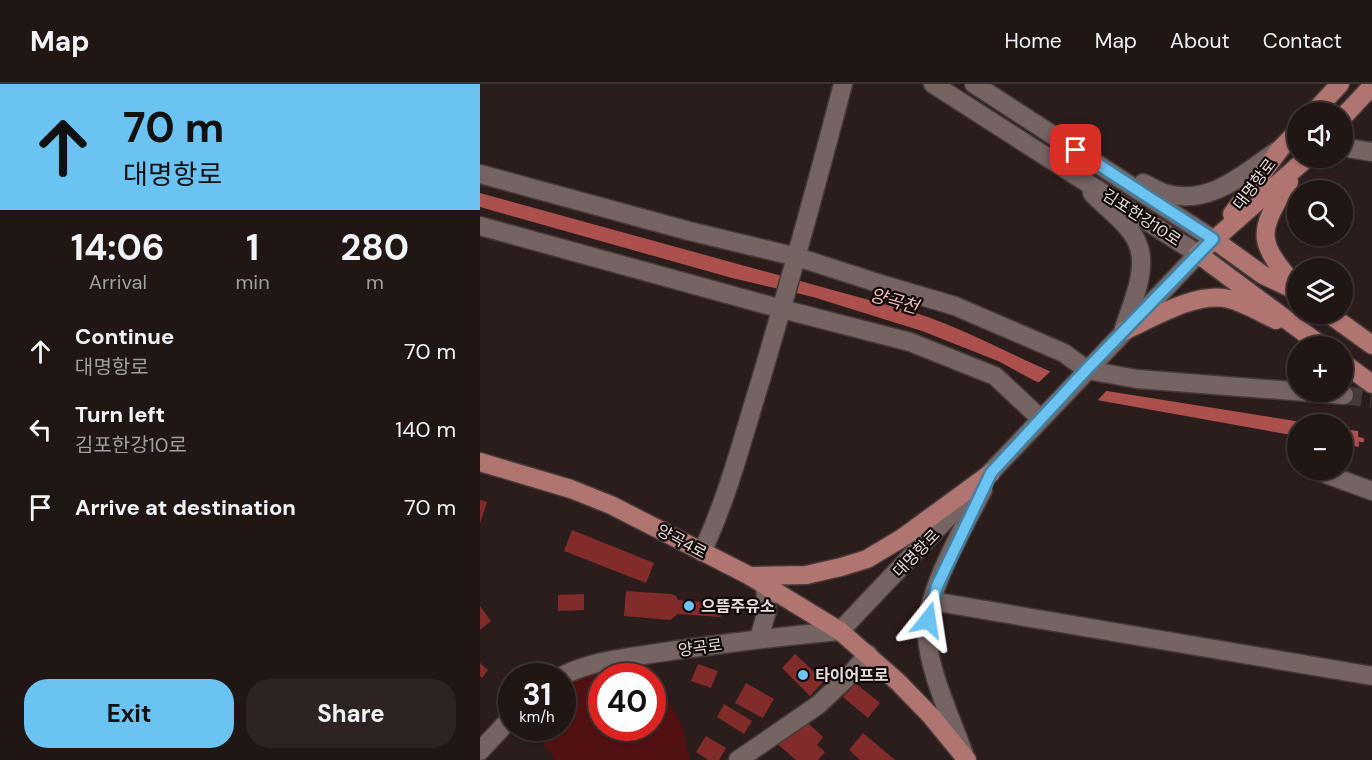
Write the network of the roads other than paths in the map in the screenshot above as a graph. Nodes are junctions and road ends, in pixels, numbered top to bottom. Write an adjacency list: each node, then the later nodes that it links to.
1 (843, 84): 20 (street)
2 (933, 84): 15 (street, 김포한강10로)
3 (974, 84): 11 (street, 김포한강10로)
4 (1340, 84): 6 (main road)
5 (1372, 86): 7 (main road)
6 (1323, 102)
7 (1353, 106)
8 (1287, 142): 9 (main road, 대명항로)
9 (1281, 148): 11 (street); 18 (main road, 대명항로)
10 (1353, 149): 12 (street)
11 (1076, 150): 18 (street, 김포한강10로)
12 (1372, 152)
13 (1295, 168): 18 (main road, 대명항로)
14 (1298, 168): 21 (main road)
15 (1070, 171): 19 (street, 김포한강10로); 25 (street)
16 (480, 174): 20 (street)
17 (480, 226): 23 (street)
18 (1213, 239): 19 (main road, 대명항로); 22 (main road)
19 (1198, 254): 25 (street, 대명항로); 26 (main road)
20 (797, 257): 23 (street); 30 (street)
21 (1287, 276)
22 (1287, 285)
23 (782, 309): 33 (street); 38 (street)
24 (1343, 324): 28 (main road)
25 (1124, 331): 26 (main road); 30 (street, 대명항로)
26 (1304, 333): 27 (main road)
27 (1308, 336)
28 (1372, 345)
29 (1353, 370): 31 (main road)
30 (1085, 372): 32 (street); 33 (street, 대명항로)
31 (1372, 384)
32 (1287, 390)
33 (1041, 419): 35 (street, 대명항로)
34 (480, 462): 38 (main road, 양곡4로)
35 (991, 473): 39 (main road); 40 (street); 41 (street, 대명항로)
36 (1342, 480): 37 (street)
37 (1372, 491)
38 (702, 552): 39 (main road, 양곡4로)
39 (757, 581): 41 (main road, 양곡4로); 42 (street)
40 (932, 601): 45 (street); 48 (street)
41 (840, 631): 42 (street, 양곡로); 43 (main road, 양곡4로)
42 (759, 638): 44 (street, 양곡로)
43 (868, 654): 48 (main road, 양곡4로); 49 (street)
44 (576, 669)
45 (1372, 676)
46 (498, 732): 47 (street)
47 (480, 751)
48 (966, 758)
49 (738, 760)

